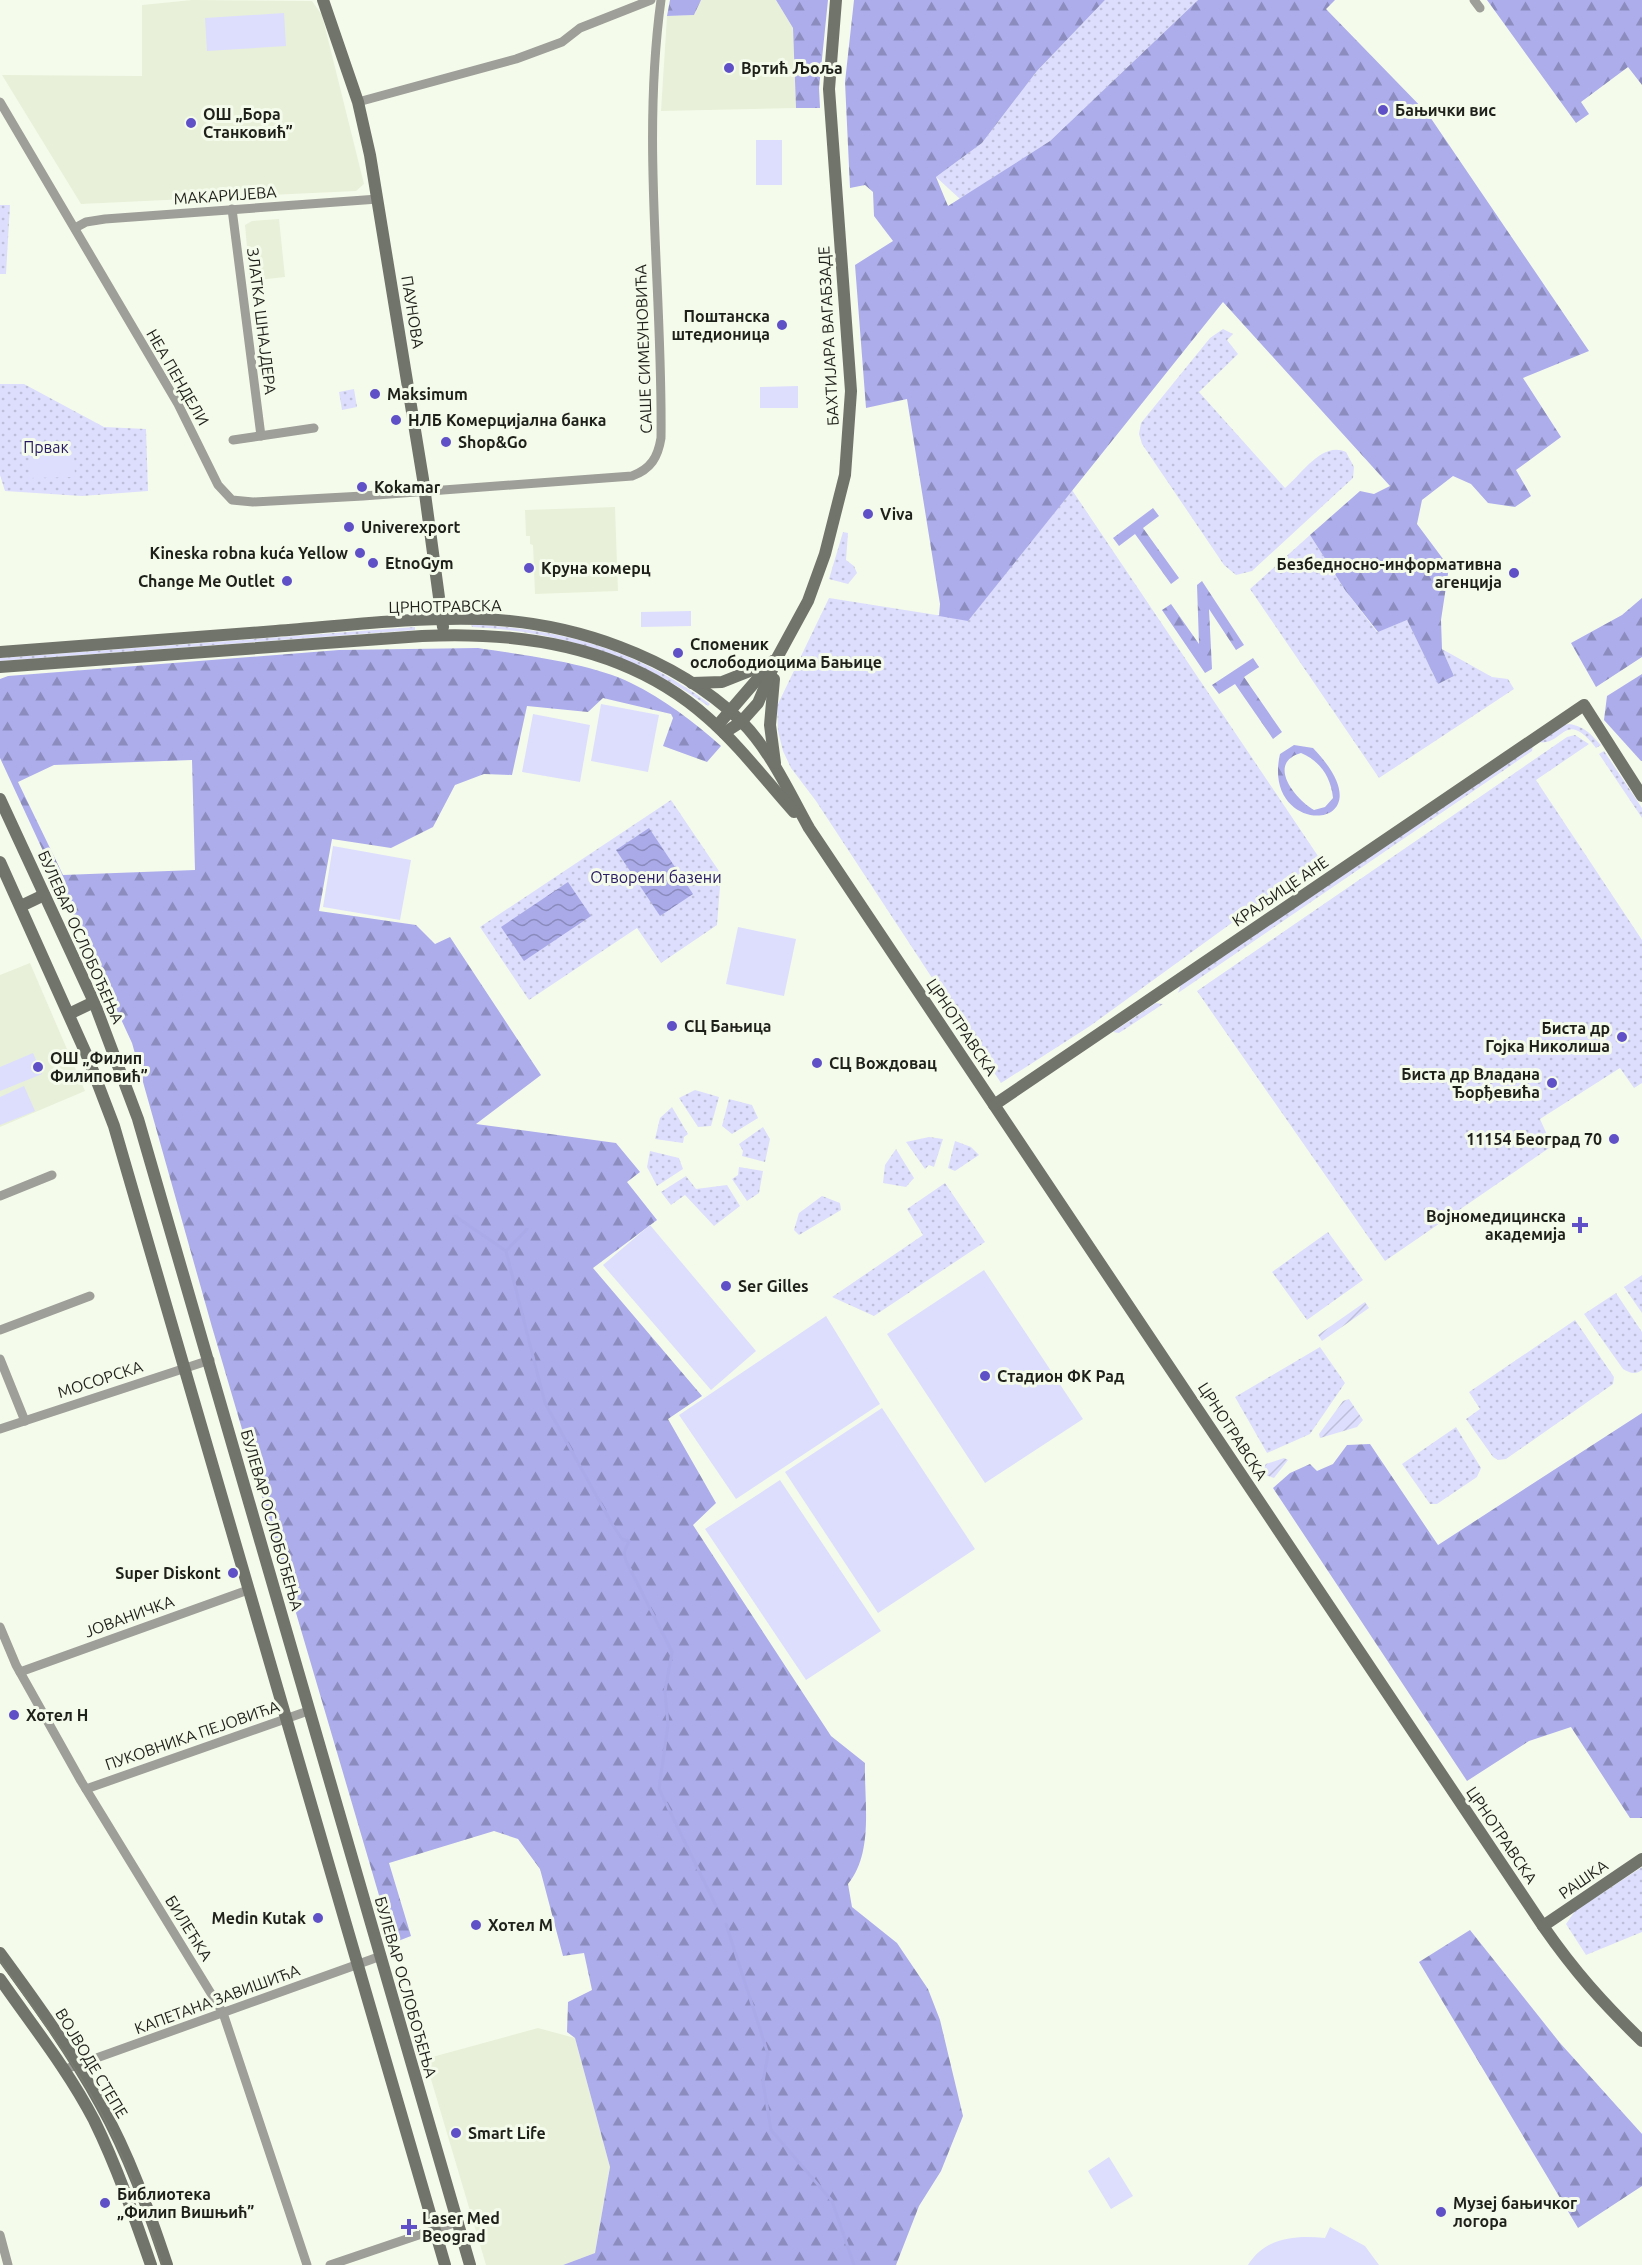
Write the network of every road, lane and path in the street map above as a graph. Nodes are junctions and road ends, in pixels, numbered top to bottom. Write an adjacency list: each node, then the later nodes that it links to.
1 (323, 0): 6 (main road, ПАУНОВА)
2 (651, 0): 6 (street)
3 (661, 0): 13 (street, САШЕ СИМЕУНОВИЋА)
4 (836, 0): 17 (main road, БАХТИЈАРА ВАГАБЗАДЕ)
5 (0, 102): 9 (street, НЕА ПЕНДЕЛИ)
6 (358, 102): 7 (main road, ПАУНОВА)
7 (378, 199): 8 (street, МАКАРИЈЕВА); 13 (main road, ПАУНОВА)
8 (232, 209): 9 (street, МАКАРИЈЕВА); 11 (street, ЗЛАТКА ШНАЈДЕРА)
9 (75, 228): 13 (street, НЕА ПЕНДЕЛИ)
10 (314, 428): 11 (street)
11 (261, 436): 12 (street)
12 (233, 440)
13 (425, 492): 14 (main road, ПАУНОВА)
14 (442, 619): 15 (main road, ПАУНОВА); 16 (main road, ЦРНОТРАВСКА); 19 (main road, ЦРНОТРАВСКА)
15 (444, 635): 18 (main road, ЦРНОТРАВСКА); 22 (main road, ЦРНОТРАВСКА)
16 (0, 652)
17 (777, 658): 19 (main road); 20 (main road, БАХТИЈАРА ВАГАБЗАДЕ); 21 (main road, БАХТИЈАРА ВАГАБЗАДЕ); 23 (main road)
18 (0, 667)
19 (692, 682): 20 (main road, ЦРНОТРАВСКА)
20 (730, 712): 21 (main road, ЦРНОТРАВСКА); 22 (main road, БАХТИЈАРА ВАГАБЗАДЕ)
21 (741, 722): 22 (main road, БАХТИЈАРА ВАГАБЗАДЕ); 23 (main road, ЦРНОТРАВСКА)
22 (721, 730): 26 (main road, ЦРНОТРАВСКА)
23 (777, 773): 26 (main road, ЦРНОТРАВСКА)
24 (1642, 796): 32 (main road, КРАЉИЦЕ АНЕ)
25 (0, 800): 28 (main road, БУЛЕВАР ОСЛОБОЂЕЊА)
26 (809, 828): 32 (main road, ЦРНОТРАВСКА)
27 (0, 862): 29 (main road)
28 (44, 895): 29 (main road); 30 (main road, БУЛЕВАР ОСЛОБОЂЕЊА)
29 (21, 906): 31 (main road)
30 (94, 1002): 31 (main road); 38 (main road, БУЛЕВАР ОСЛОБОЂЕЊА)
31 (69, 1014): 39 (main road)
32 (994, 1105): 49 (main road, ЦРНОТРАВСКА)
33 (52, 1175): 34 (street)
34 (0, 1196)
35 (90, 1296): 36 (street)
36 (0, 1330)
37 (0, 1359): 40 (street)
38 (210, 1360): 39 (street, МОСОРСКА); 45 (main road, БУЛЕВАР ОСЛОБОЂЕЊА)
39 (185, 1368): 40 (street, МОСОРСКА); 42 (main road)
40 (25, 1420): 41 (street, МОСОРСКА)
41 (0, 1429)
42 (248, 1590): 44 (street, ЈОВАНИЧКА); 46 (main road)
43 (0, 1627): 44 (street, БИЛЕЋКА)
44 (20, 1672): 47 (street, БИЛЕЋКА)
45 (308, 1711): 46 (street, ПУКОВНИКА ПЕЈОВИЋА); 51 (main road, БУЛЕВАР ОСЛОБОЂЕЊА)
46 (287, 1718): 47 (street, ПУКОВНИКА ПЕЈОВИЋА); 52 (main road)
47 (86, 1789): 54 (street, БИЛЕЋКА)
48 (1642, 1859): 49 (main road, РАШКА)
49 (1543, 1926): 55 (main road, ЦРНОТРАВСКА)
50 (0, 1953): 56 (main road, ВОЈВОДЕ СТЕПЕ)
51 (381, 1956): 52 (street, КАПЕТАНА ЗАВИШИЋА); 58 (main road, БУЛЕВАР ОСЛОБОЂЕЊА)
52 (358, 1963): 54 (street, КАПЕТАНА ЗАВИШИЋА); 59 (main road)
53 (0, 1979): 57 (main road, ВОЈВОДЕ СТЕПЕ)
54 (223, 2013): 56 (street, КАПЕТАНА ЗАВИШИЋА); 64 (street, БИЛЕЋКА)
55 (1642, 2041)
56 (78, 2065): 57 (street, КАПЕТАНА ЗАВИШИЋА); 63 (main road, ВОЈВОДЕ СТЕПЕ)
57 (63, 2070): 62 (main road, ВОЈВОДЕ СТЕПЕ)
58 (457, 2222): 59 (street); 67 (main road, БУЛЕВАР ОСЛОБОЂЕЊА)
59 (434, 2229): 65 (street); 66 (main road)
60 (0, 2235): 61 (street)
61 (8, 2265)
62 (151, 2265)
63 (166, 2265)
64 (307, 2265)
65 (330, 2265)
66 (445, 2265)
67 (470, 2265)

